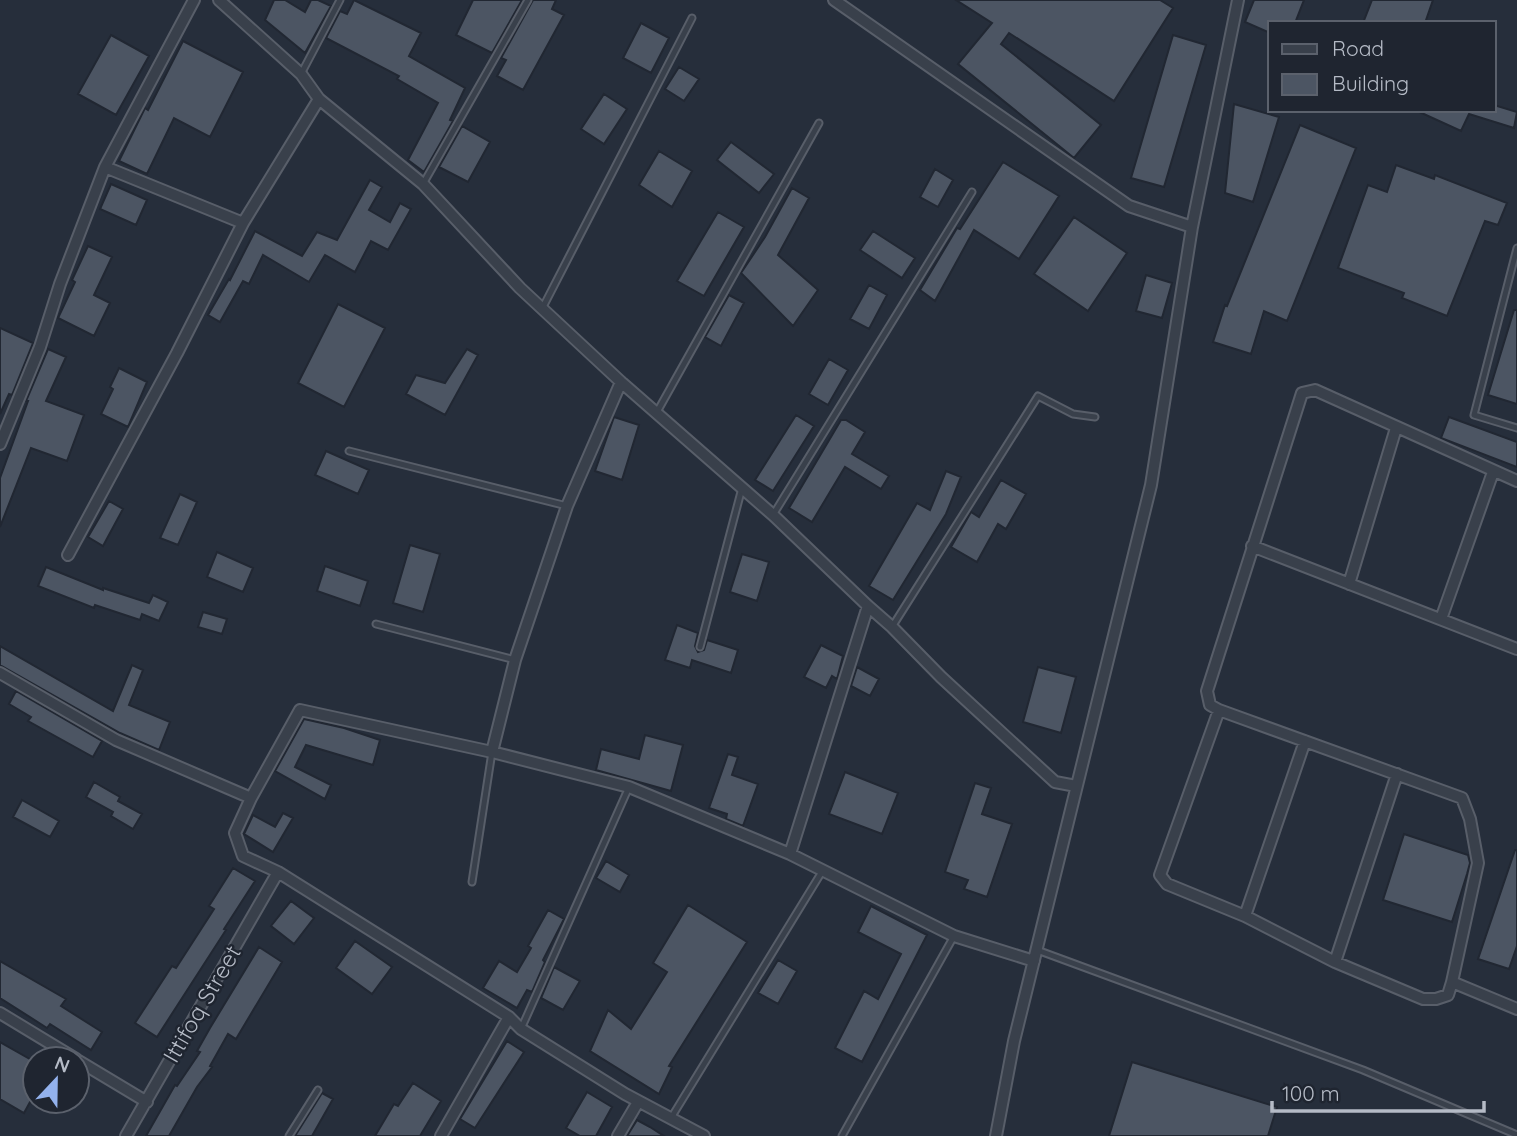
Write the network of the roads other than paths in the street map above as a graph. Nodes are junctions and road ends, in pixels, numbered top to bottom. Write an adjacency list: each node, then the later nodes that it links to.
1 (194, 0): 11 (street)
2 (219, 0): 8 (street)
3 (340, 0): 8 (lane)
4 (528, 0): 12 (lane)
5 (834, 0): 15 (street)
6 (1238, 0): 15 (street)
7 (692, 18): 17 (lane)
8 (301, 74): 9 (street)
9 (318, 99): 12 (street); 14 (street)
10 (819, 123): 19 (lane)
11 (105, 167): 14 (street); 23 (street)
12 (423, 184): 17 (street)
13 (971, 192): 29 (lane)
14 (243, 223): 31 (street)
15 (1192, 227): 45 (street)
16 (1517, 248): 22 (lane)
17 (542, 307): 18 (street)
18 (621, 382): 19 (street); 28 (street)
19 (657, 412): 27 (street)
20 (1095, 417): 36 (lane)
21 (1396, 428): 25 (street); 30 (street); 32 (street)
22 (1517, 428)
23 (0, 444)
24 (349, 450): 28 (lane)
25 (1493, 472): 26 (street); 34 (street)
26 (1517, 481)
27 (742, 488): 29 (street); 37 (lane)
28 (566, 506): 39 (street)
29 (773, 515): 33 (street)
30 (1252, 546): 32 (street); 41 (street)
31 (68, 555)
32 (1349, 584): 34 (street)
33 (868, 606): 36 (street); 48 (street)
34 (1441, 619): 38 (street)
35 (376, 624): 39 (lane)
36 (892, 627): 45 (street)
37 (700, 647)
38 (1517, 649)
39 (515, 660): 43 (street)
40 (0, 674): 47 (street)
41 (1219, 710): 42 (street); 52 (street)
42 (1305, 741): 44 (street); 52 (street)
43 (492, 751): 46 (street); 47 (street); 51 (lane)
44 (1397, 774): 55 (street); 56 (street)
45 (1076, 786): 54 (street)
46 (629, 787): 48 (street); 60 (lane)
47 (251, 798): 50 (street)
48 (790, 854): 49 (street)
49 (823, 870): 53 (street); 66 (lane)
50 (278, 872): 59 (street); 64 (street, Ittifoq Street)
51 (472, 882)
52 (1245, 916): 55 (street)
53 (954, 936): 54 (street); 73 (lane)
54 (1035, 956): 67 (lane); 74 (street)
55 (1335, 962): 56 (street)
56 (1452, 982): 57 (street)
57 (1517, 1009)
58 (0, 1013): 61 (street)
59 (509, 1017): 60 (street); 70 (street)
60 (521, 1029): 65 (street)
61 (54, 1045)
62 (91, 1068): 64 (street)
63 (318, 1090): 69 (lane)
64 (147, 1102): 68 (street, Ittifoq Street)
65 (638, 1102): 66 (street); 71 (street)
66 (670, 1118): 72 (street)
67 (1517, 1135)
68 (126, 1136)
69 (289, 1136)
70 (441, 1136)
71 (618, 1136)
72 (704, 1136)
73 (842, 1136)
74 (996, 1136)

